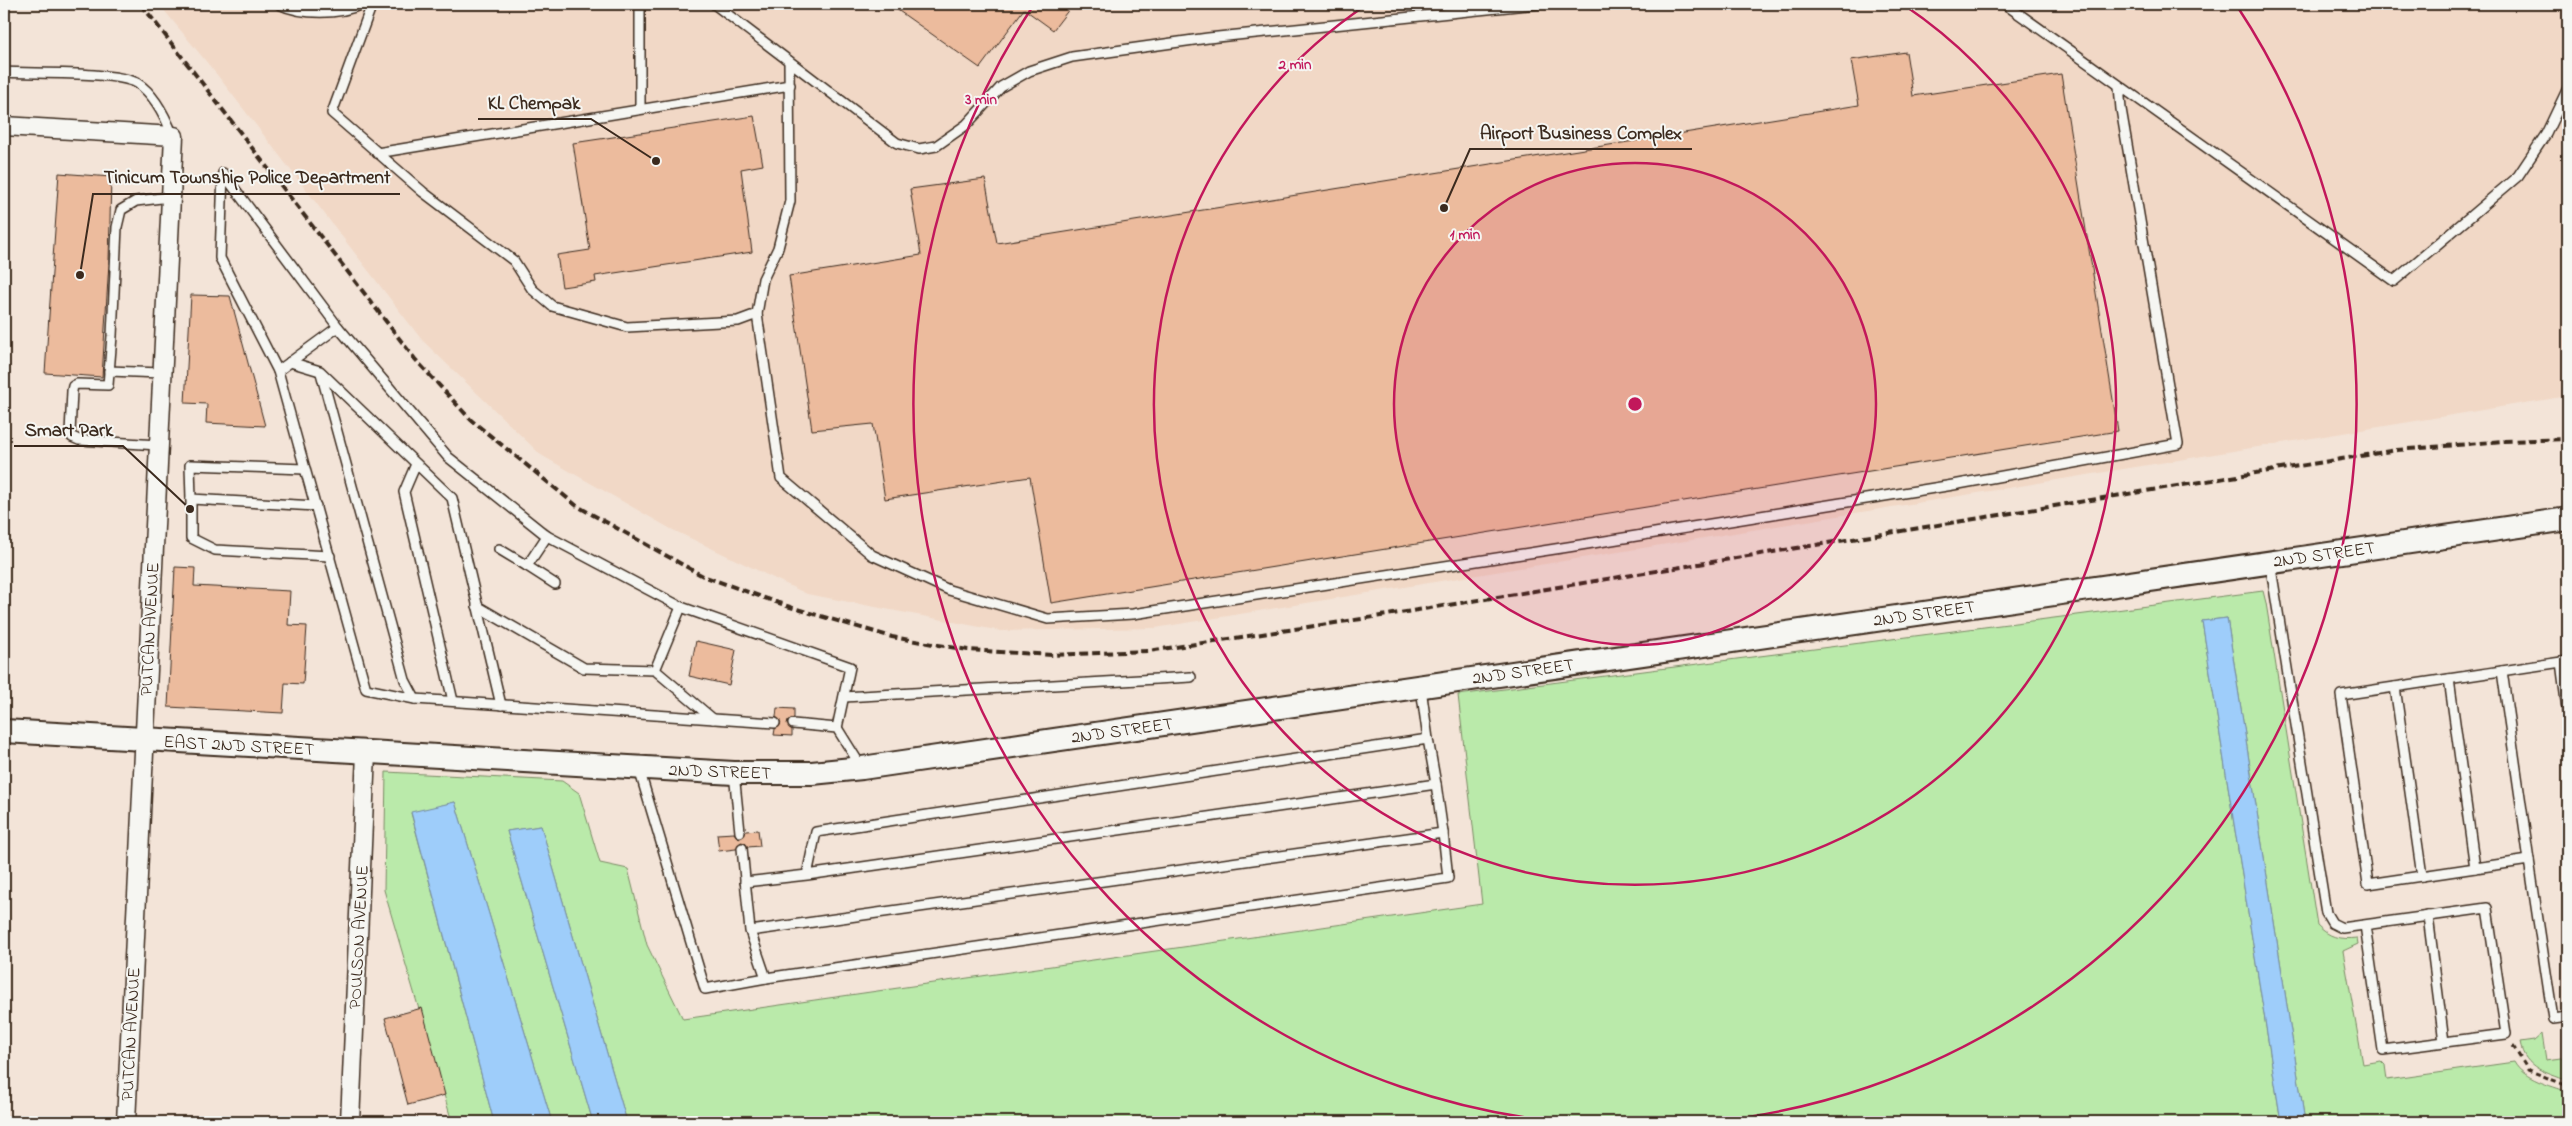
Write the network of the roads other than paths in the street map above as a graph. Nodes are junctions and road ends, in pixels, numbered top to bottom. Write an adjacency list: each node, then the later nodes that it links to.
1 (279, 4): 2 (lane)
2 (362, 4)
3 (372, 4): 16 (lane)
4 (640, 4): 13 (lane)
5 (714, 4): 8 (lane)
6 (1536, 4): 8 (lane)
7 (2005, 4): 11 (lane)
8 (789, 61): 10 (lane)
9 (4, 72): 15 (lane)
10 (790, 85): 13 (lane); 18 (lane)
11 (2119, 86): 12 (lane); 18 (lane)
12 (2568, 88)
13 (640, 109): 16 (lane)
14 (4, 126): 15 (street)
15 (174, 136): 17 (street, PUTCAN AVENUE)
16 (377, 153): 18 (lane)
17 (170, 197): 22 (lane); 24 (street, PUTCAN AVENUE)
18 (757, 314)
19 (338, 327): 20 (lane); 21 (lane); 31 (lane)
20 (290, 362): 21 (lane); 23 (lane)
21 (278, 370): 27 (lane)
22 (109, 371): 24 (lane); 25 (lane)
23 (320, 371): 26 (lane); 47 (lane)
24 (162, 372): 25 (street, PUTCAN AVENUE)
25 (158, 445): 56 (street, PUTCAN AVENUE)
26 (416, 464): 37 (lane); 48 (lane)
27 (305, 469): 28 (lane); 29 (lane)
28 (190, 499): 29 (lane); 33 (lane)
29 (316, 506): 33 (lane)
30 (2568, 519): 34 (street, 2ND STREET)
31 (548, 536): 35 (lane); 38 (lane)
32 (499, 550): 35 (lane)
33 (330, 556): 47 (lane)
34 (2270, 562): 44 (street, 2ND STREET); 73 (lane)
35 (527, 566): 36 (lane)
36 (555, 584)
37 (477, 606): 40 (lane); 49 (lane)
38 (681, 607): 40 (lane); 46 (lane)
39 (2564, 661): 41 (lane); 50 (lane)
40 (655, 670): 51 (lane)
41 (2502, 671): 43 (lane); 67 (lane)
42 (1191, 677): 46 (lane)
43 (2449, 679): 45 (lane); 68 (lane)
44 (1420, 686): 57 (lane); 61 (street, 2ND STREET)
45 (2395, 687): 70 (lane); 70 (lane)
46 (844, 697): 54 (lane)
47 (416, 699): 48 (lane)
48 (452, 701): 49 (lane)
49 (501, 705): 51 (lane)
50 (2568, 717)
51 (713, 719): 52 (lane)
52 (776, 723)
53 (793, 724): 54 (lane)
54 (837, 728): 61 (lane)
55 (4, 731): 56 (street, EAST 2ND STREET)
56 (143, 739): 58 (street, EAST 2ND STREET); 78 (street, PUTCAN AVENUE)
57 (1428, 739): 63 (lane); 69 (lane)
58 (366, 752): 59 (street, EAST 2ND STREET); 79 (street, POULSON AVENUE)
59 (474, 759): 60 (street, 2ND STREET)
60 (639, 768): 62 (street, 2ND STREET); 75 (lane)
61 (862, 768): 62 (street, 2ND STREET)
62 (734, 773): 64 (lane)
63 (1436, 784): 65 (lane); 69 (lane)
64 (740, 832)
65 (1443, 833): 74 (lane); 75 (lane)
66 (742, 848): 71 (lane)
67 (2529, 860): 68 (lane); 76 (lane)
68 (2475, 868): 70 (lane)
69 (807, 875): 71 (lane)
70 (2422, 876)
71 (745, 882): 74 (lane)
72 (2428, 916): 73 (lane); 77 (lane); 77 (lane)
73 (2365, 925): 77 (lane)
74 (750, 931): 75 (lane)
75 (766, 978)
76 (2568, 1017)
77 (2444, 1042)
78 (126, 1122)
79 (350, 1122)

